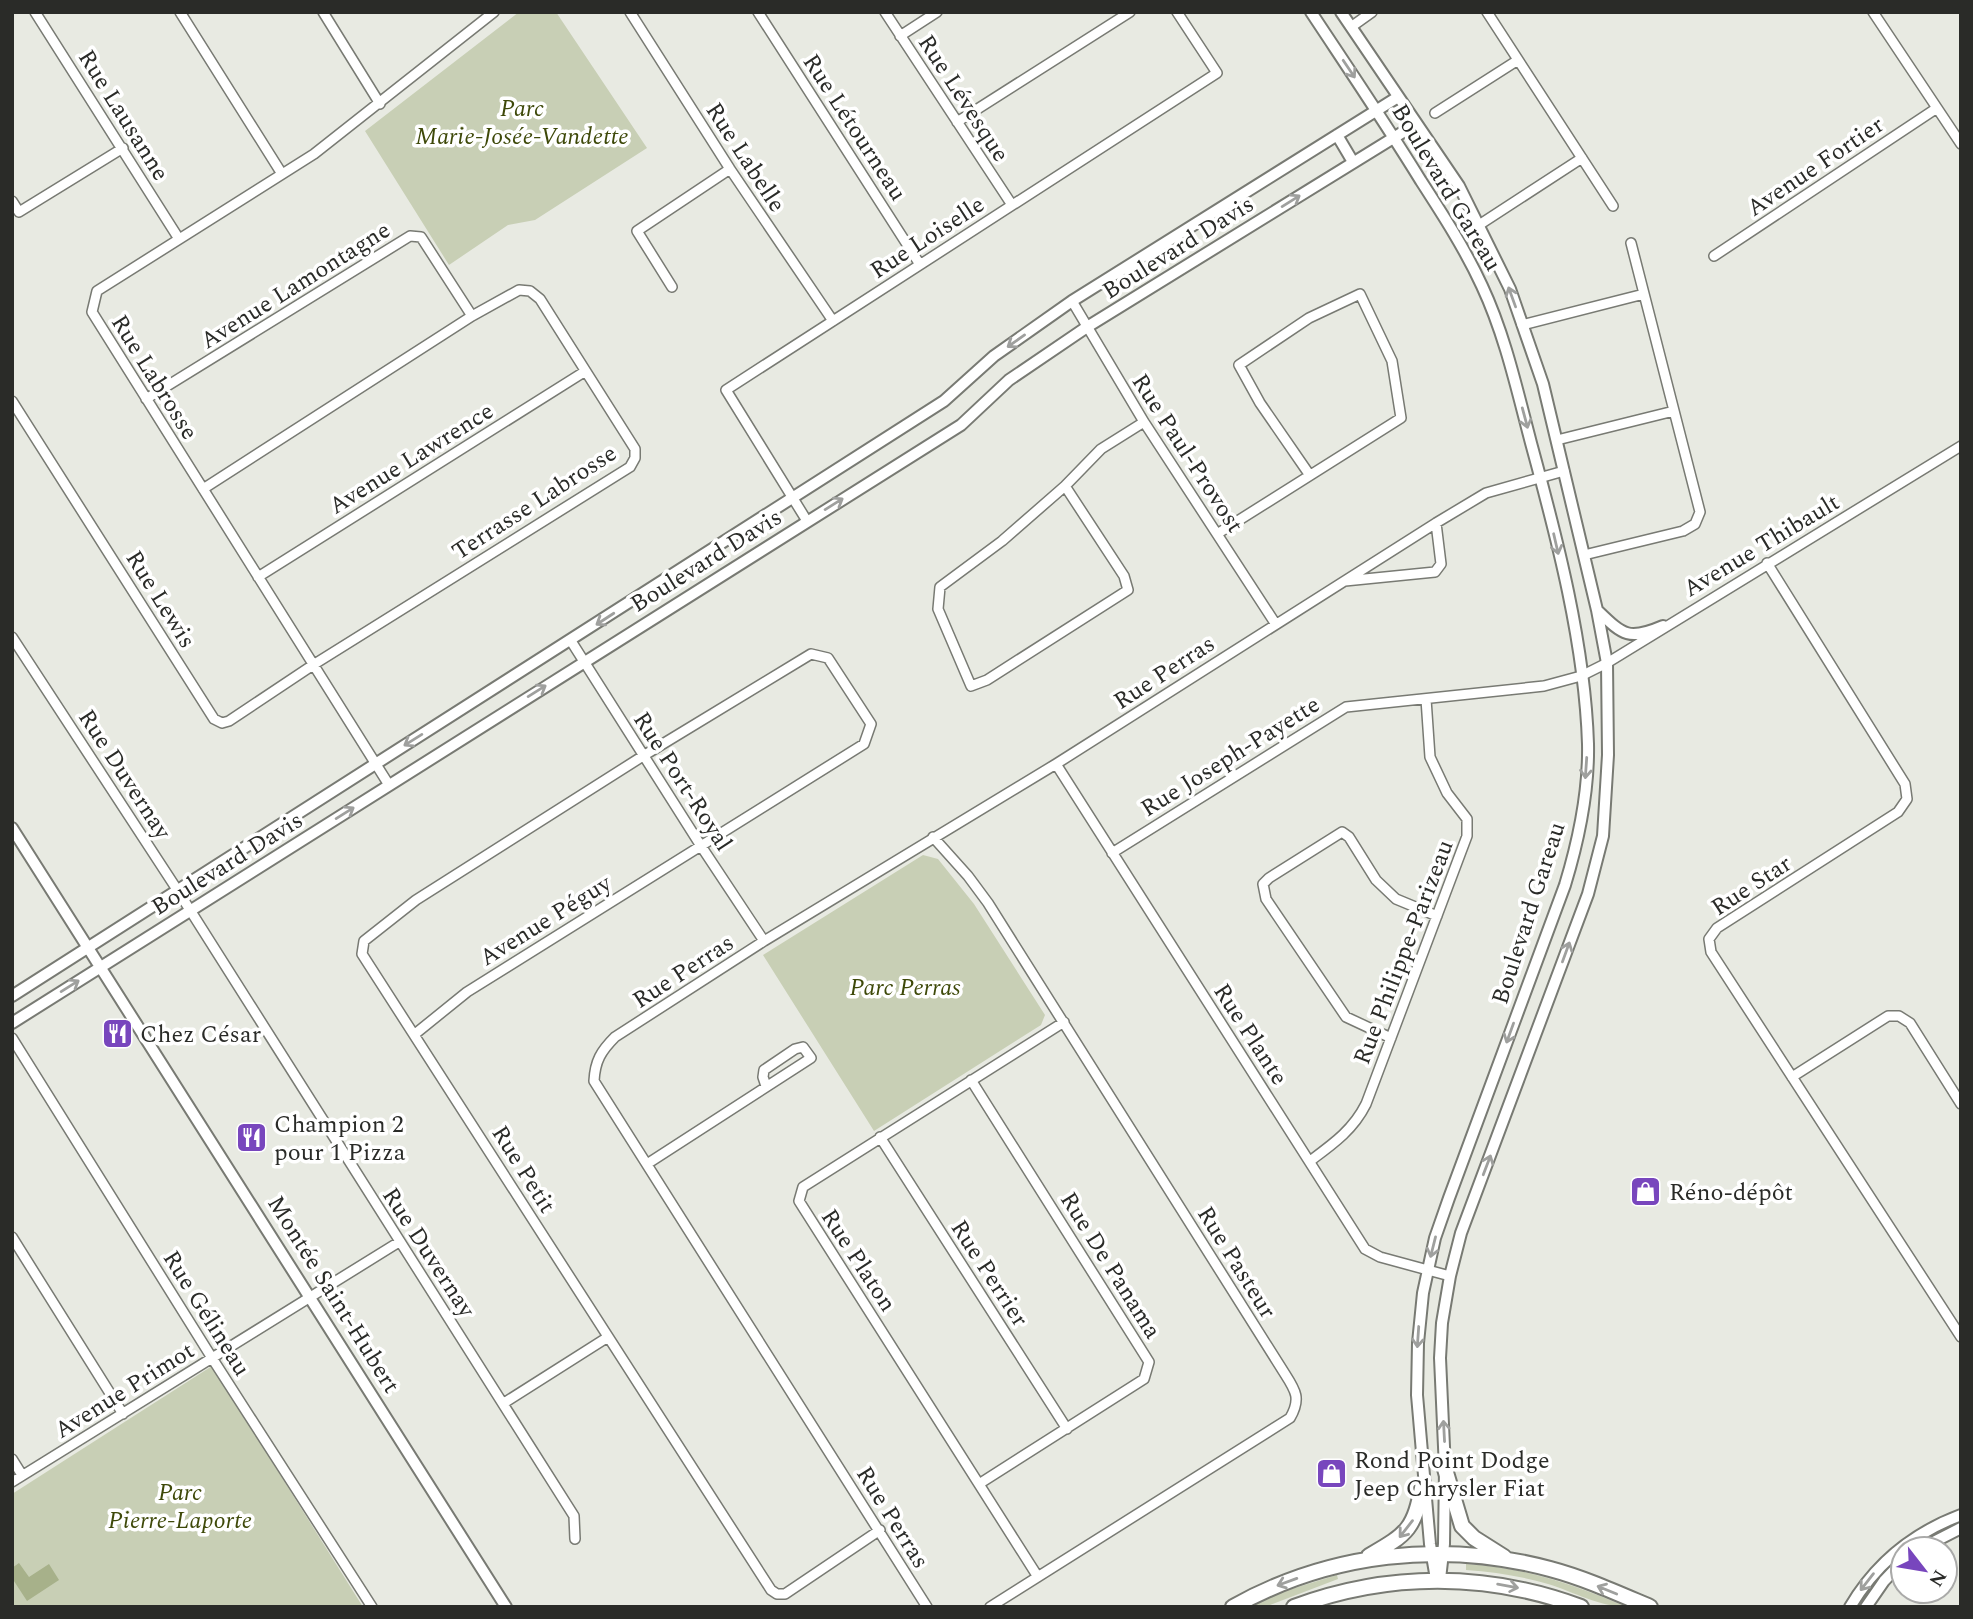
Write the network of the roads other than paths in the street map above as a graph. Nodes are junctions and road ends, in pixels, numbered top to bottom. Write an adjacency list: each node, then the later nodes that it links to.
1 (35, 12): 29 (street, Rue Lausanne)
2 (180, 12): 33 (street)
3 (323, 12): 20 (street)
4 (494, 12): 20 (street, Rue Labrosse)
5 (630, 12): 32 (street, Rue Labelle)
6 (758, 12): 41 (street, Rue Létourneau)
7 (885, 12): 17 (street, Rue Lévesque)
8 (937, 12): 17 (street)
9 (1130, 12): 24 (street)
10 (1177, 12): 35 (street, Rue Loiselle)
11 (1311, 12): 22 (street, Boulevard Gareau, one-way to 22)
12 (1341, 12): 16 (street, Boulevard Gareau)
13 (1372, 12): 16 (street)
14 (1487, 12): 18 (street)
15 (1873, 12): 21 (street)
16 (1351, 27): 19 (street, Boulevard Gareau)
17 (900, 36): 24 (street, Rue Lévesque)
18 (1518, 60): 23 (street); 30 (street)
19 (1398, 97): 22 (street, Boulevard Davis); 25 (street, Boulevard Gareau)
20 (380, 104): 33 (street, Rue Labrosse)
21 (1937, 108): 28 (street); 40 (street, Avenue Fortier)
22 (1376, 111): 26 (street, Boulevard Davis); 27 (street, Boulevard Gareau)
23 (1435, 113)
24 (957, 122): 35 (street, Rue Lévesque)
25 (1416, 124): 27 (street, Boulevard Davis); 37 (street, Boulevard Gareau)
26 (1337, 135): 31 (street); 44 (street, Boulevard Davis)
27 (1394, 137): 31 (street, Boulevard Davis); 58 (street, Boulevard Gareau, one-way to 58)
28 (1961, 144)
29 (123, 148): 34 (street); 38 (street, Rue Lausanne)
30 (1582, 158): 36 (street); 37 (street)
31 (1353, 162): 48 (street, Boulevard Davis, one-way to 31)
32 (730, 169): 42 (street); 46 (street, Rue Labelle)
33 (282, 174): 38 (street, Rue Labrosse)
34 (12, 201)
35 (1012, 205): 41 (street, Rue Loiselle)
36 (1613, 206)
37 (1479, 225): 47 (street, Boulevard Gareau, one-way to 37)
38 (179, 239): 50 (street, Rue Labrosse)
39 (1632, 243): 43 (street)
40 (1714, 256)
41 (919, 263): 46 (street, Rue Loiselle)
42 (672, 287)
43 (1644, 294): 47 (street); 52 (street)
44 (1072, 301): 48 (street, Rue Paul-Provost); 61 (street, Boulevard Davis, one-way to 61)
45 (472, 316): 49 (street, Terrasse Labrosse); 50 (street, Avenue Lamontagne); 60 (street, Terrasse Labrosse)
46 (833, 321): 61 (street, Rue Loiselle)
47 (1522, 326): 54 (street, Boulevard Gareau)
48 (1087, 327): 53 (street, Rue Paul-Provost); 62 (street, Boulevard Davis, one-way to 48)
49 (584, 372): 67 (street, Avenue Lawrence); 76 (street, Terrasse Labrosse)
50 (146, 400): 60 (street, Rue Labrosse)
51 (12, 401): 76 (street, Rue Lewis)
52 (1674, 411): 54 (street); 65 (street)
53 (1144, 422): 59 (street); 64 (street, Rue Paul-Provost)
54 (1557, 440): 56 (street, Boulevard Gareau)
55 (1961, 446): 66 (street, Avenue Thibault)
56 (1564, 471): 58 (street, Rue Perras); 65 (street, Boulevard Gareau)
57 (1309, 474): 57 (street); 64 (street)
58 (1541, 477): 63 (street, Rue Perras); 77 (street, Boulevard Gareau, one-way to 77)
59 (1065, 486): 59 (street)
60 (203, 489): 67 (street, Rue Labrosse)
61 (792, 499): 62 (street, Rue Loiselle); 73 (street, Boulevard Davis, one-way to 73)
62 (807, 521): 74 (street, Boulevard Davis)
63 (1436, 523): 68 (street, Rue Perras); 68 (street, Rue Perras)
64 (1217, 534): 70 (street, Rue Paul-Provost)
65 (1584, 555): 69 (street, Boulevard Gareau)
66 (1768, 563): 71 (street, Avenue Thibault); 100 (street, Rue Star)
67 (258, 577): 76 (street, Rue Labrosse)
68 (1343, 582): 70 (street, Rue Perras)
69 (1597, 610): 71 (street); 75 (street, Boulevard Gareau)
70 (1275, 623): 81 (street, Rue Perras)
71 (1663, 626): 75 (street, Avenue Thibault)
72 (12, 637): 87 (street, Rue Duvernay)
73 (571, 641): 74 (street, Rue Port-Royal); 80 (street, Boulevard Davis, one-way to 80)
74 (584, 661): 79 (street, Rue Port-Royal); 82 (street, Boulevard Davis, one-way to 74)
75 (1607, 663): 77 (street, Avenue Thibault); 110 (street, Boulevard Gareau, one-way to 75)
76 (313, 665): 80 (street, Rue Labrosse)
77 (1581, 676): 78 (street, Rue Joseph-Payette); 109 (street, Boulevard Gareau, one-way to 109)
78 (1426, 699): 86 (street, Rue Joseph-Payette); 89 (street, Rue Philippe-Parizeau)
79 (643, 756): 85 (street, Rue Port-Royal); 85 (street, Avenue Péguy); 97 (street, Rue Petit)
80 (376, 763): 82 (street, Rue Labrosse); 87 (street, Boulevard Davis)
81 (1056, 764): 84 (street, Rue Perras); 86 (street, Rue Plante)
82 (389, 785): 88 (street, Boulevard Davis, one-way to 82)
83 (12, 828): 91 (street, Montée Saint-Hubert)
84 (933, 837): 90 (street, Rue Perras); 96 (street, Rue Pasteur)
85 (701, 846): 90 (street, Rue Port-Royal); 97 (street, Avenue Péguy)
86 (1112, 853): 105 (street, Rue Plante)
87 (178, 891): 88 (street, Rue Duvernay); 91 (street, Boulevard Davis)
88 (191, 911): 92 (street, Boulevard Davis); 108 (street, Rue Duvernay)
89 (1437, 916): 99 (street, Rue Philippe-Parizeau); 99 (street)
90 (764, 941): 106 (street, Rue Perras)
91 (88, 948): 92 (street, Montée Saint-Hubert); 93 (street, Boulevard Davis)
92 (101, 967): 94 (street, Boulevard Davis, one-way to 92); 111 (street, Montée Saint-Hubert)
93 (14, 995): 94 (street)
94 (28, 1013): 95 (street, Boulevard Davis)
95 (12, 1023)
96 (1063, 1023): 101 (street, Rue Platon); 131 (street, Rue Pasteur)
97 (415, 1034): 112 (street, Rue Petit)
98 (12, 1038): 114 (street, Rue Gélineau)
99 (1391, 1038): 105 (street, Rue Philippe-Parizeau)
100 (1792, 1077): 103 (street); 113 (street, Rue Star)
101 (971, 1080): 104 (street, Rue Platon); 117 (street, Rue De Panama)
102 (766, 1086): 102 (street); 106 (street)
103 (1961, 1104)
104 (880, 1137): 117 (street, Rue Perrier); 123 (street, Rue Platon)
105 (1310, 1161): 109 (street, Rue Plante)
106 (647, 1164): 125 (street, Rue Perras)
107 (12, 1237): 116 (street)
108 (399, 1241): 111 (street, Avenue Primot); 115 (street, Rue Duvernay)
109 (1428, 1270): 110 (street, Rue Plante); 122 (street, Boulevard Gareau, one-way to 122)
110 (1450, 1276): 119 (street, Boulevard Gareau, one-way to 110)
111 (310, 1298): 114 (street, Avenue Primot); 134 (street, Montée Saint-Hubert)
112 (607, 1337): 115 (street); 125 (street, Rue Petit)
113 (1961, 1337)
114 (212, 1358): 116 (street, Avenue Primot); 133 (street, Rue Gélineau)
115 (504, 1404): 126 (street, Rue Duvernay)
116 (123, 1414): 120 (street, Avenue Primot)
117 (1067, 1429): 123 (street, Rue De Panama)
118 (12, 1460): 120 (street)
119 (1445, 1469): 127 (street, Boulevard Gareau); 128 (main road)
120 (22, 1475): 121 (street, Avenue Primot)
121 (12, 1482)
122 (1423, 1483): 127 (street, Boulevard Gareau); 129 (main road, one-way to 129)
123 (979, 1484): 131 (street, Rue Platon)
124 (1961, 1516): 141 (street, one-way to 141)
125 (880, 1530): 135 (street, Rue Perras)
126 (575, 1539)
127 (1437, 1554): 128 (main road); 129 (main road); 132 (street, Boulevard Gareau)
128 (1508, 1559): 140 (main road, one-way to 128)
129 (1362, 1561): 137 (main road, one-way to 137)
130 (1889, 1576): 142 (street)
131 (1038, 1577): 136 (street, Rue Pasteur)
132 (1438, 1579): 138 (main road); 139 (main road, one-way to 139)
133 (372, 1607)
134 (506, 1607)
135 (927, 1607)
136 (990, 1607)
137 (1233, 1607)
138 (1294, 1607)
139 (1581, 1607)
140 (1650, 1607)
141 (1850, 1607)
142 (1866, 1607)

